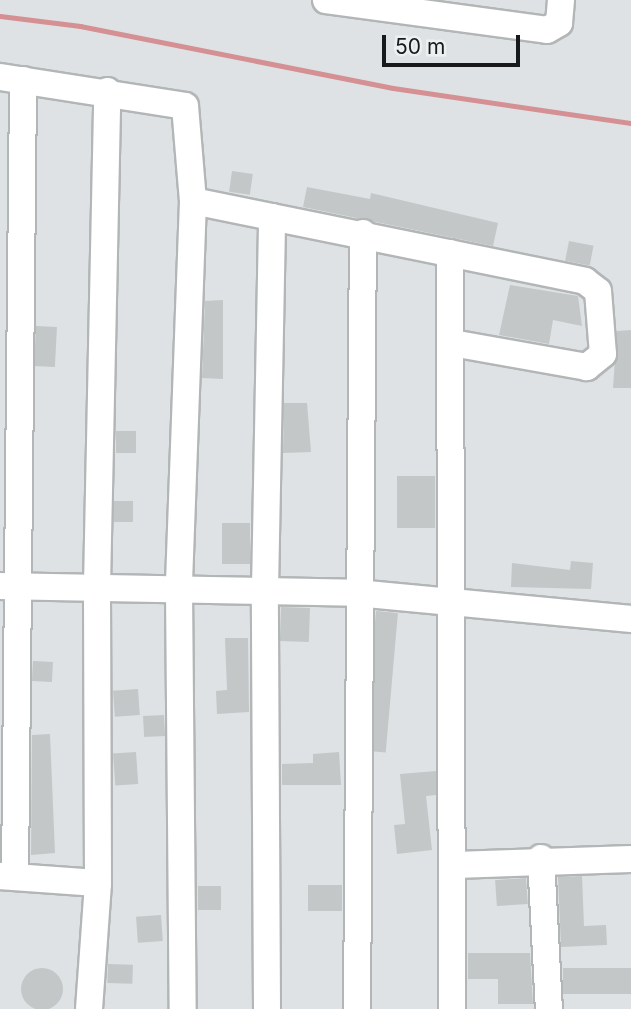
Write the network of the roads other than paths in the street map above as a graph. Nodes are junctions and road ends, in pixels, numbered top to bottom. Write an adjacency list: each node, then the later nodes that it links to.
1 (326, 0): 4 (street)
2 (480, 0): 4 (street)
3 (561, 0): 4 (street)
4 (498, 26)
5 (12, 79): 6 (street); 12 (street)
6 (107, 91): 7 (street); 13 (street)
7 (193, 201): 8 (street); 15 (street)
8 (272, 217): 9 (street); 14 (street)
9 (363, 233): 10 (street); 16 (street)
10 (450, 253): 11 (street); 11 (street)
11 (452, 343): 17 (street)
12 (7, 586): 13 (street); 22 (street)
13 (97, 586): 15 (street); 23 (street)
14 (265, 589): 15 (street); 16 (street); 26 (street)
15 (179, 590): 25 (street)
16 (356, 593): 17 (street); 27 (street)
17 (450, 603): 18 (street); 21 (street)
18 (631, 619)
19 (541, 858): 20 (street); 21 (street); 29 (street)
20 (631, 859)
21 (453, 865): 28 (street)
22 (7, 876): 23 (street)
23 (98, 883): 24 (street)
24 (89, 1009)
25 (183, 1009)
26 (267, 1009)
27 (357, 1009)
28 (452, 1009)
29 (549, 1009)

